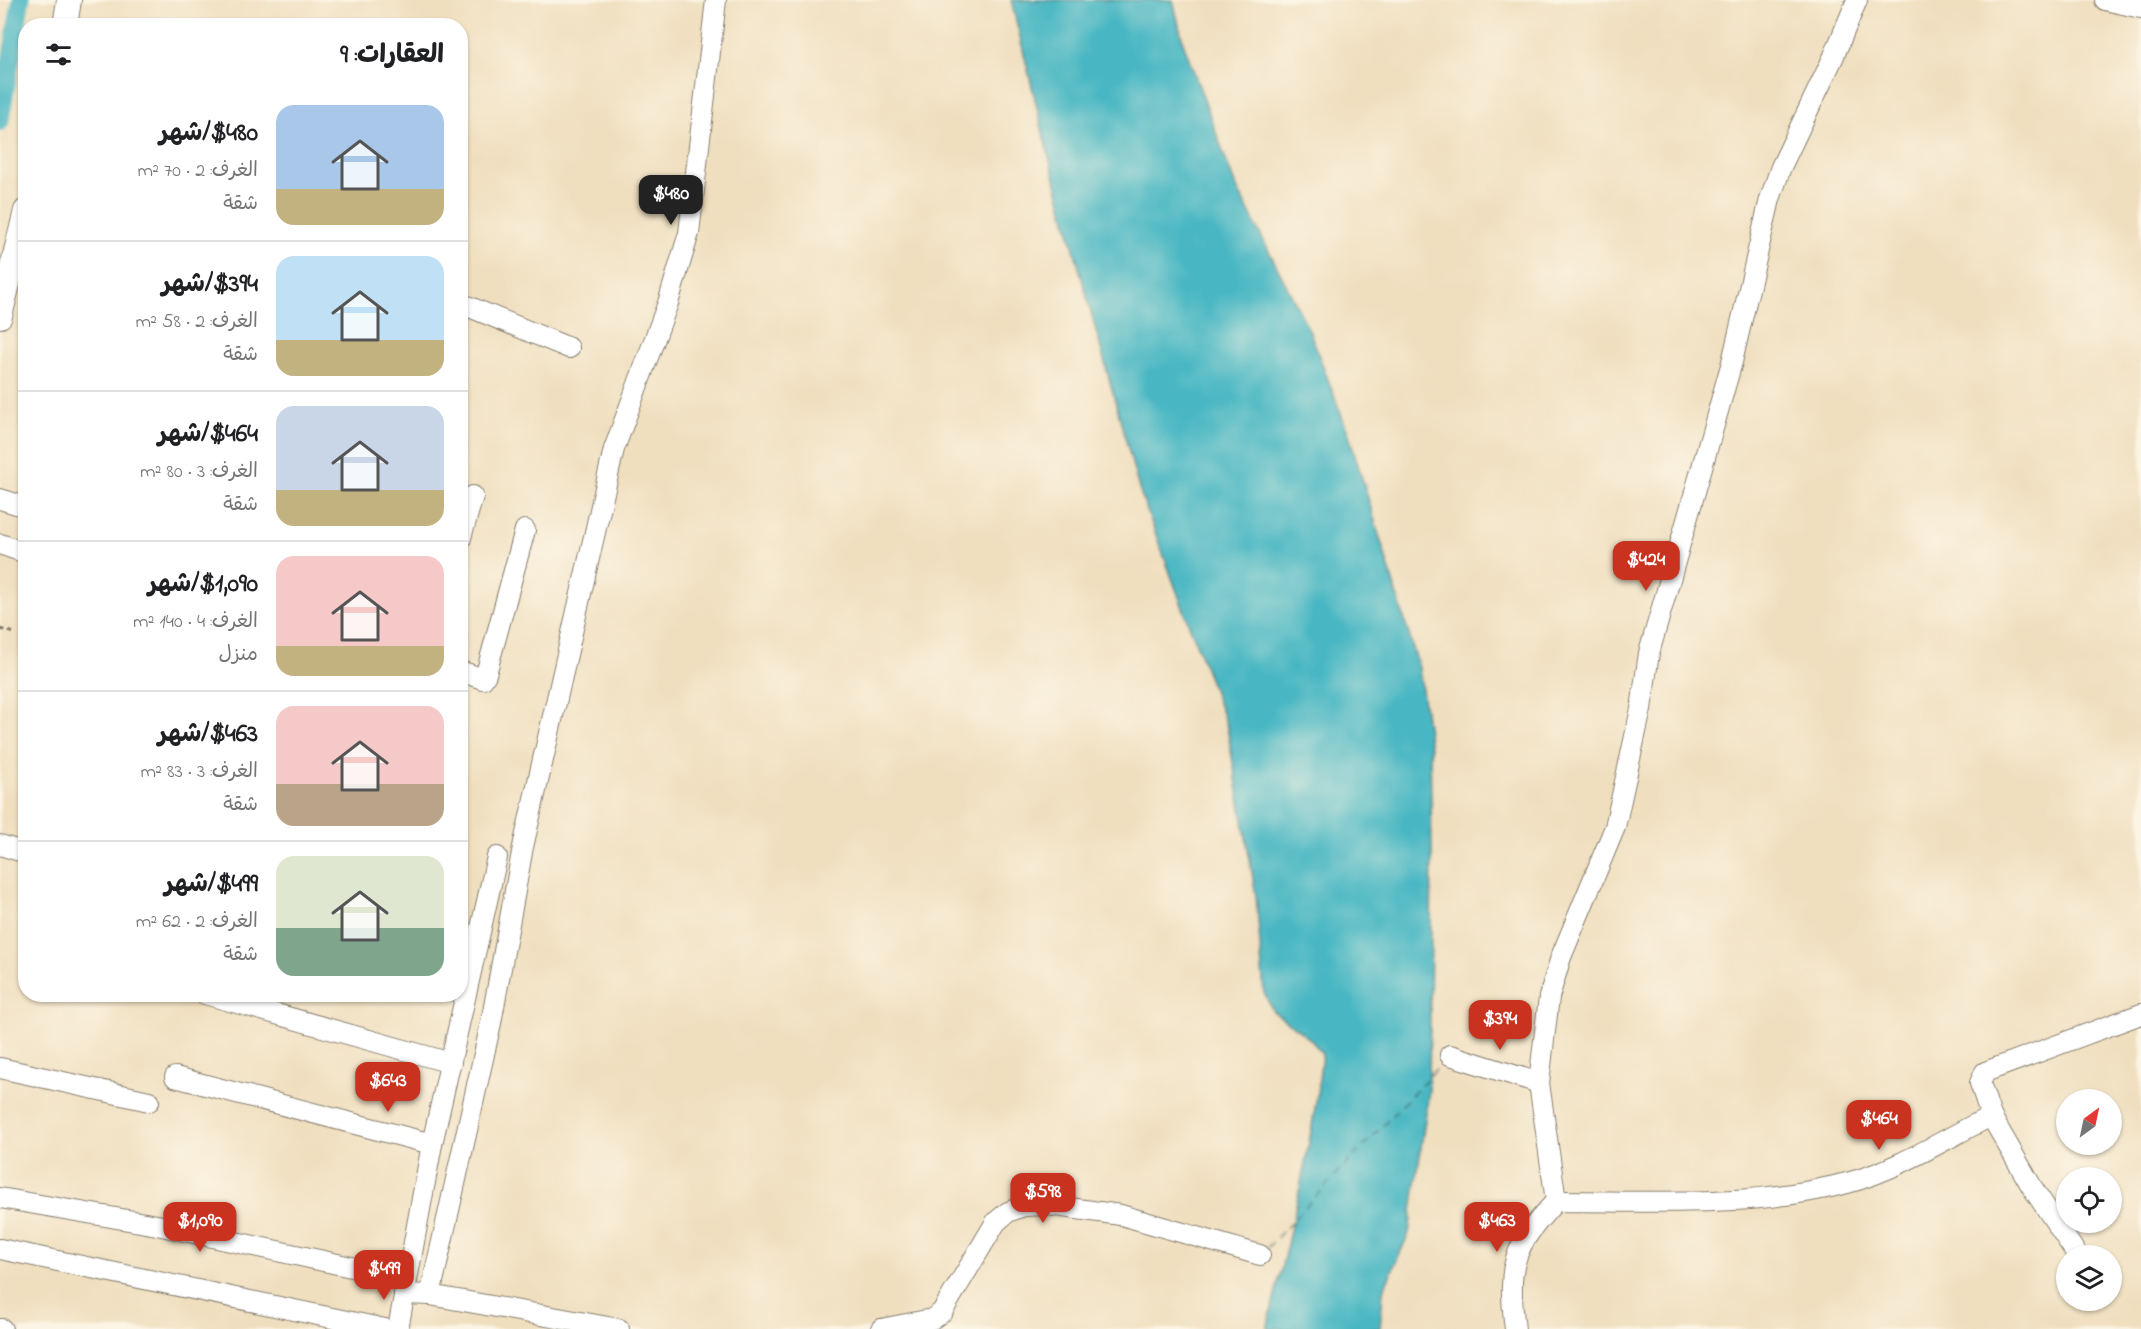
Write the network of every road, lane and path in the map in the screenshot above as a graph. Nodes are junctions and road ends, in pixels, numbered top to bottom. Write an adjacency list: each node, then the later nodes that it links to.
1 (69, 0): 6 (street)
2 (716, 0): 42 (street)
3 (1857, 0): 32 (street)
4 (2104, 0): 5 (street)
5 (2141, 8)
6 (66, 18)
7 (18, 274): 9 (street)
8 (468, 306): 10 (street)
9 (0, 316)
10 (569, 348)
11 (473, 496): 14 (street)
12 (0, 499): 13 (street)
13 (18, 505)
14 (468, 513)
15 (525, 530): 20 (street)
16 (0, 544): 17 (street)
17 (18, 550)
18 (0, 629): 19 (path)
19 (15, 633)
20 (468, 674)
21 (0, 845): 22 (street)
22 (18, 851)
23 (497, 857): 24 (street)
24 (468, 978)
25 (234, 1002): 29 (street)
26 (463, 1002): 29 (street)
27 (2141, 1014): 34 (street)
28 (1450, 1055): 32 (street)
29 (451, 1063): 35 (street)
30 (0, 1068): 33 (street)
31 (175, 1077): 35 (street)
32 (1539, 1083): 37 (street)
33 (149, 1101)
34 (1991, 1116): 37 (street); 38 (street)
35 (432, 1144): 41 (street)
36 (0, 1198): 41 (street)
37 (1557, 1201): 47 (street)
38 (2071, 1245)
39 (0, 1249): 43 (street)
40 (1260, 1256): 46 (street)
41 (405, 1286): 42 (street); 44 (street)
42 (430, 1295): 45 (street)
43 (385, 1329)
44 (398, 1329)
45 (619, 1329)
46 (881, 1329)
47 (1515, 1329)

